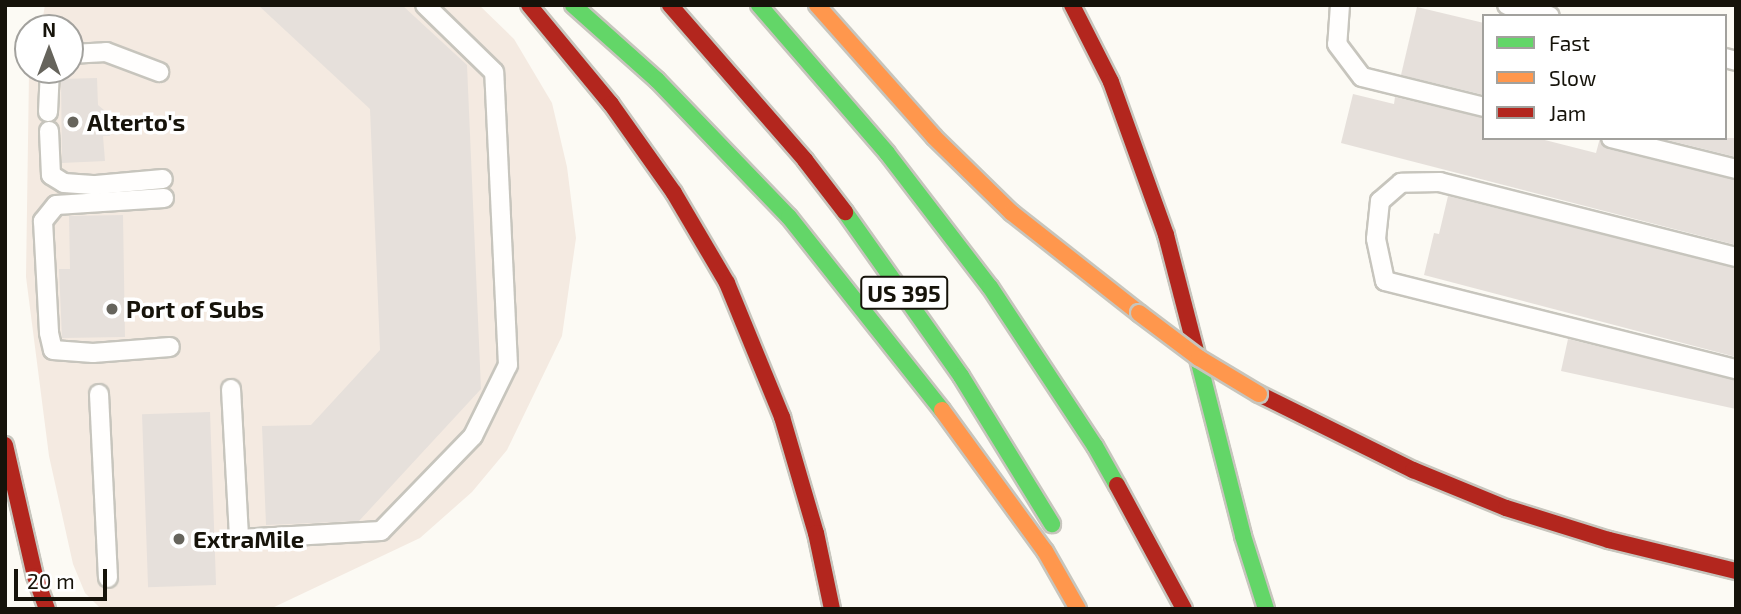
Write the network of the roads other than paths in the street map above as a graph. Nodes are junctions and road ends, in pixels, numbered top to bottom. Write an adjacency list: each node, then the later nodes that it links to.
1 (425, 5): 24 (lane)
2 (529, 5): 31 (main road)
3 (573, 5): 32 (main road)
4 (670, 5): 27 (main road, US 395)
5 (759, 5): 33 (main road, US 395)
6 (817, 5): 28 (main road, bridge)
7 (1072, 5): 34 (main road)
8 (1340, 5): 14 (lane)
9 (1507, 5): 10 (lane)
10 (1542, 14)
11 (84, 53): 12 (lane)
12 (159, 72)
13 (49, 84): 15 (lane)
14 (1482, 107)
15 (48, 112)
16 (49, 131): 19 (lane)
17 (1619, 140): 18 (lane)
18 (1736, 169)
19 (163, 179)
20 (164, 198): 22 (lane)
21 (1736, 257): 23 (lane)
22 (170, 346)
23 (1736, 369)
24 (231, 389)
25 (99, 394): 29 (lane)
26 (5, 445): 30 (main road)
27 (1060, 539)
28 (1736, 571)
29 (108, 578)
30 (47, 609)
31 (832, 609)
32 (1078, 609)
33 (1184, 609)
34 (1265, 609)

